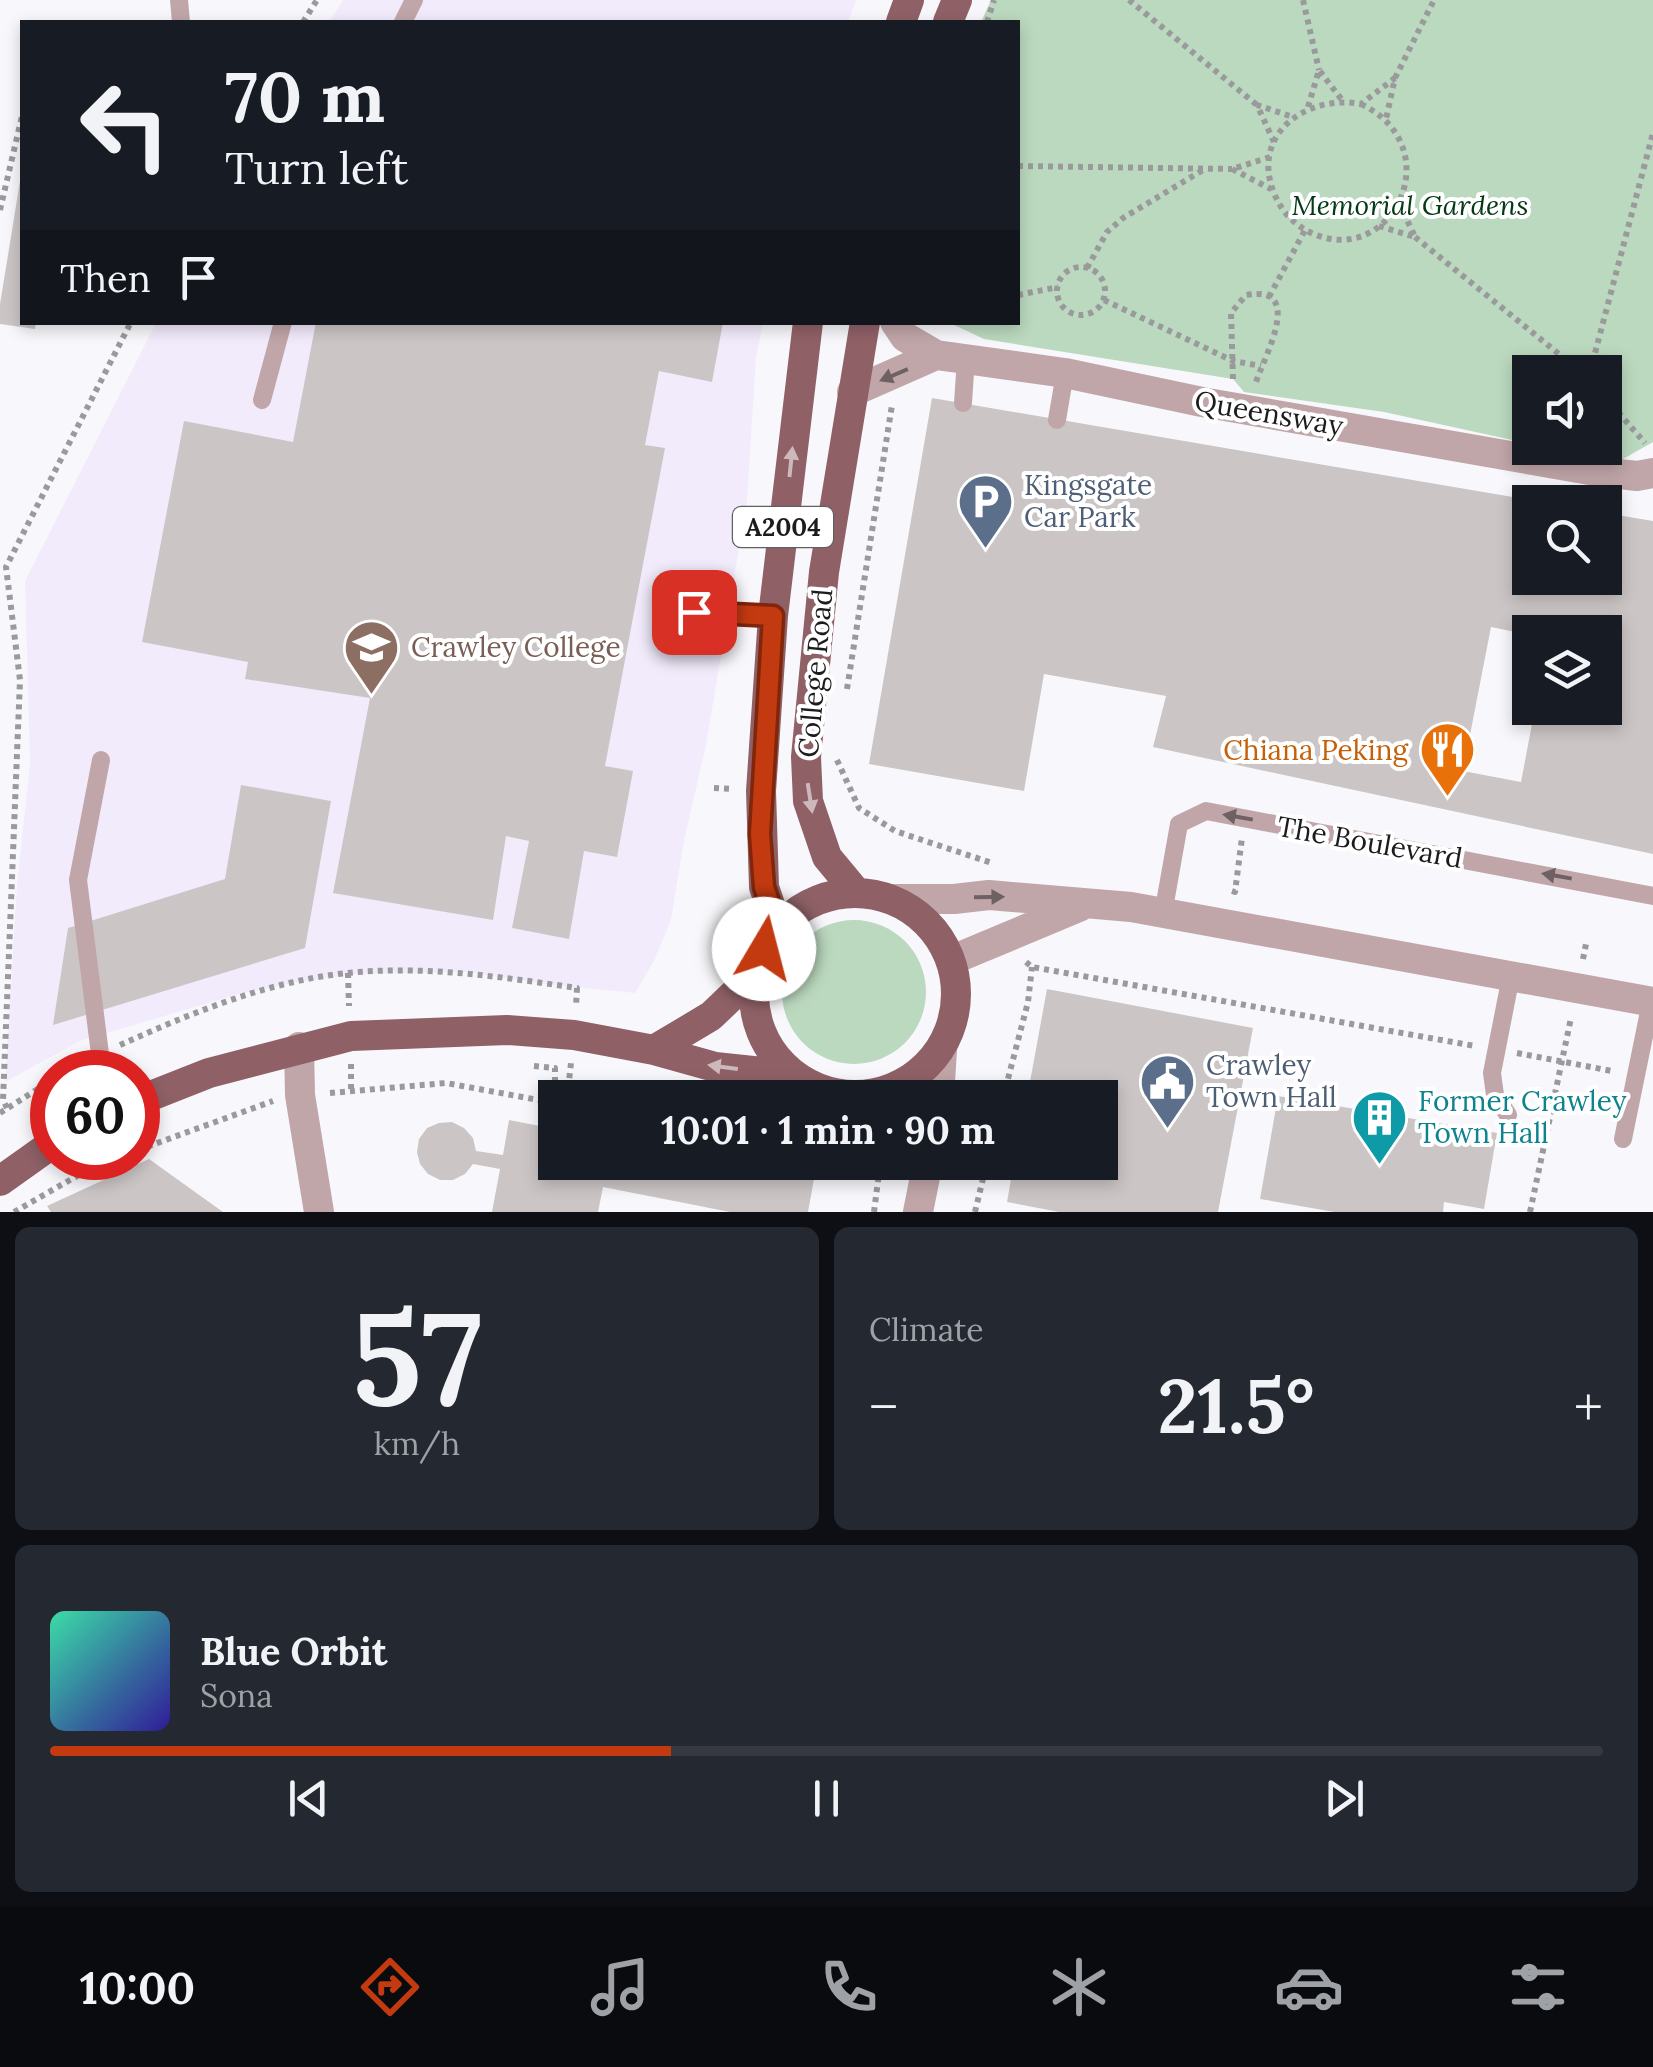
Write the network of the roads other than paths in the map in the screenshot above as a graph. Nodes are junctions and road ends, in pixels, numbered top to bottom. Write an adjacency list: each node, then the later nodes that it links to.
1 (282, 325): 8 (lane)
2 (808, 325): 13 (main road, College Road / A2004, one-way to 2)
3 (864, 325): 7 (main road, College Road / A2004)
4 (897, 325): 5 (street, Queensway)
5 (951, 357): 6 (street, Queensway); 7 (street, one-way to 7); 9 (lane)
6 (1065, 373): 10 (lane); 11 (street, Queensway)
7 (852, 392): 15 (main road, College Road / A2004, one-way to 15)
8 (262, 400)
9 (963, 403)
10 (1057, 420)
11 (1653, 473)
12 (694, 612): 13 (lane)
13 (773, 616): 20 (main road, College Road / A2004)
14 (102, 760): 26 (lane)
15 (856, 892): 17 (main road); 20 (main road)
16 (1653, 896): 19 (lane, The Boulevard, one-way to 19)
17 (892, 899): 18 (street, one-way to 18); 21 (main road)
18 (1086, 904): 19 (street); 21 (street)
19 (1163, 914): 23 (street)
20 (778, 928): 22 (main road)
21 (952, 960): 28 (main road)
22 (756, 973): 27 (main road); 29 (main road)
23 (1511, 976): 24 (street); 34 (lane)
24 (1652, 1002): 35 (lane)
25 (299, 1047): 27 (main road); 33 (main road); 38 (street)
26 (99, 1050)
27 (654, 1050): 29 (main road, one-way to 27)
28 (942, 1050): 31 (main road); 32 (street)
29 (794, 1075): 30 (main road)
30 (803, 1080)
31 (907, 1080)
32 (941, 1080)
33 (160, 1092)
34 (1508, 1115)
35 (1623, 1140)
36 (30, 1160): 37 (main road)
37 (0, 1181)
38 (319, 1212)

